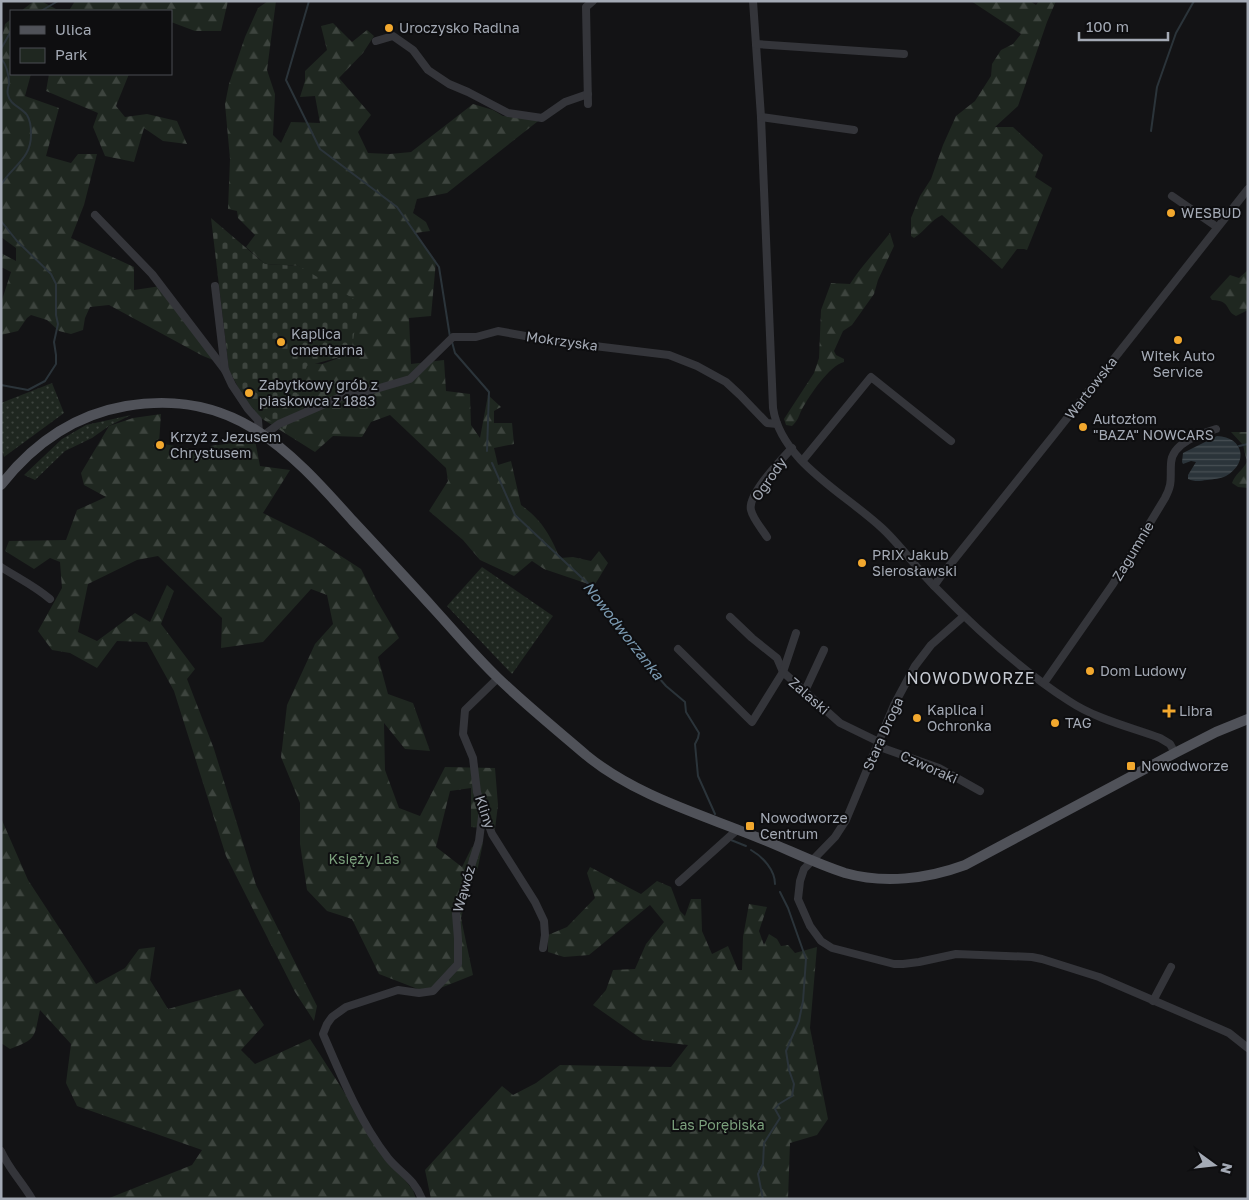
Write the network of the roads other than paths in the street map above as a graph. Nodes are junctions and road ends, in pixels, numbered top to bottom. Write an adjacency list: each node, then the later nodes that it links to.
1 (593, 1): 6 (street)
2 (753, 1): 4 (street)
3 (376, 41): 6 (street)
4 (756, 44): 5 (street); 8 (street)
5 (904, 54)
6 (588, 94): 7 (street)
7 (588, 104)
8 (760, 117): 9 (street); 16 (street)
9 (854, 130)
10 (1248, 189): 13 (street, Wartowska)
11 (1172, 196): 13 (street)
12 (95, 214): 15 (street)
13 (1217, 227): 25 (street, Wartowska)
14 (215, 286): 15 (street)
15 (225, 370): 18 (street)
16 (777, 424): 18 (street, Mokrzyska); 20 (street)
17 (1216, 428): 34 (street, Zagumnie)
18 (261, 433): 22 (main road); 33 (main road)
19 (951, 441): 21 (street)
20 (792, 448): 21 (street); 23 (street, Ogrody)
21 (803, 460): 25 (street)
22 (1, 485)
23 (767, 537)
24 (1, 567): 26 (street)
25 (934, 586): 27 (street)
26 (50, 599)
27 (964, 616): 34 (street); 37 (street, Stara Droga)
28 (730, 617): 32 (street, Zalaski)
29 (796, 633): 32 (street)
30 (678, 649): 32 (street)
31 (824, 650): 35 (street)
32 (782, 672): 35 (street, Zalaski)
33 (498, 678): 40 (street, Kliny); 41 (main road)
34 (1044, 683): 38 (street)
35 (804, 693): 37 (street, Zalaski)
36 (1248, 719): 38 (main road)
37 (878, 744): 39 (street, Czworaki); 42 (street, Stara Droga)
38 (1175, 753): 42 (main road)
39 (980, 791)
40 (482, 809): 44 (street, Kliny); 50 (street, Wąwóz)
41 (738, 829): 42 (main road); 43 (street)
42 (812, 860): 46 (street, Stara Droga)
43 (679, 882)
44 (543, 948)
45 (1171, 966): 46 (street)
46 (1153, 1001): 47 (street, Stara Droga)
47 (1248, 1048)
48 (1, 1151): 49 (street)
49 (32, 1199)
50 (422, 1199)

